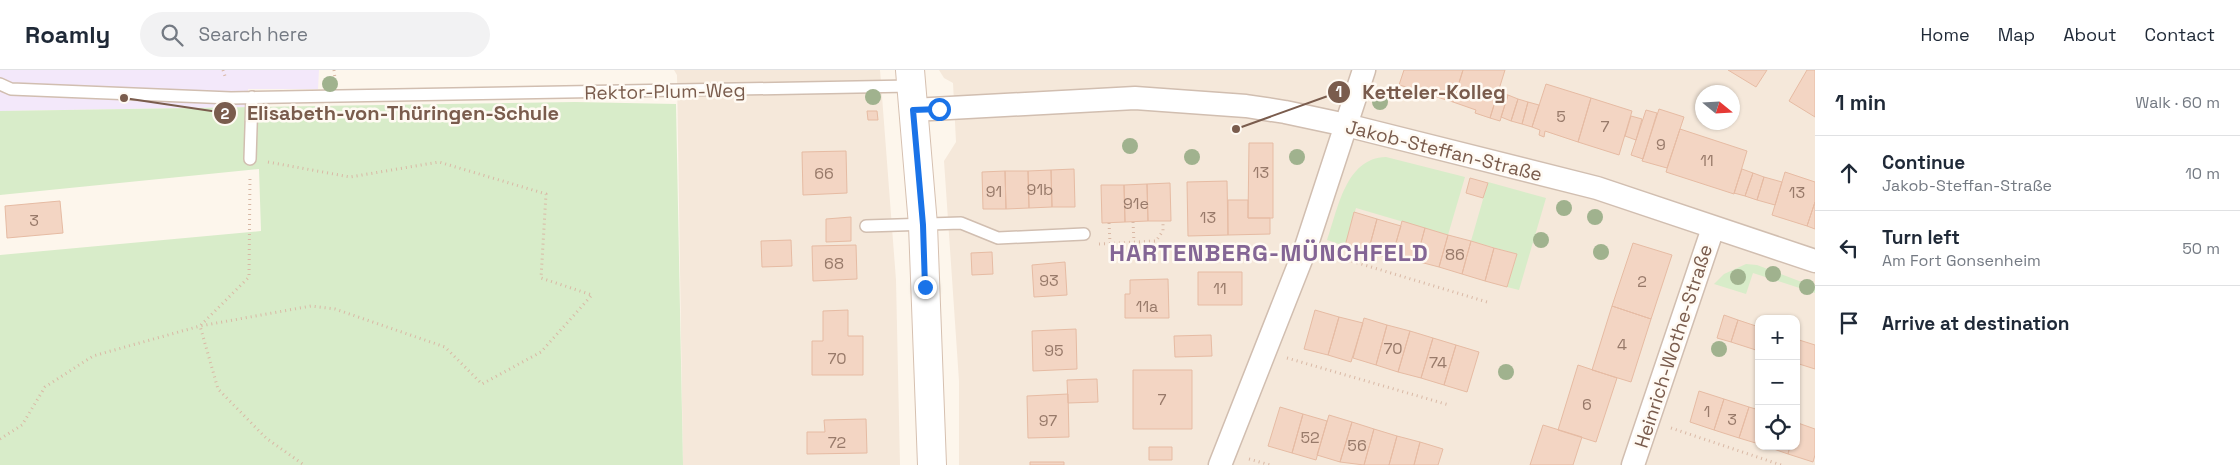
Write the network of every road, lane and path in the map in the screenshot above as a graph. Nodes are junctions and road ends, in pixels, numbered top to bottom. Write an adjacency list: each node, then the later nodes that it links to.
1 (1364, 70): 5 (street)
2 (0, 84): 4 (lane, Rektor-Plum-Weg)
3 (911, 89): 4 (lane, Rektor-Plum-Weg); 5 (street, Jakob-Steffan-Straße); 10 (street)
4 (252, 97): 6 (lane)
5 (1346, 125): 12 (street, Jakob-Steffan-Straße); 16 (street)
6 (250, 159): 19 (path); 19 (path)
7 (1163, 221): 14 (path)
8 (1133, 222): 14 (path)
9 (1109, 223): 15 (path)
10 (923, 225): 11 (lane); 13 (lane); 25 (street)
11 (866, 226)
12 (1713, 228): 17 (street, Jakob-Steffan-Straße); 22 (street, Heinrich-Wothe-Straße)
13 (1084, 234): 15 (path)
14 (1134, 242): 15 (path)
15 (1110, 243)
16 (1306, 247): 18 (path); 20 (street)
17 (1815, 261)
18 (1487, 302)
19 (200, 326): 23 (path); 24 (path)
20 (1265, 352): 21 (path); 26 (street)
21 (1449, 405)
22 (1649, 421): 27 (street, Heinrich-Wothe-Straße); 28 (path)
23 (0, 439)
24 (304, 465)
25 (932, 465)
26 (1220, 465)
27 (1633, 465)
28 (1781, 465)

